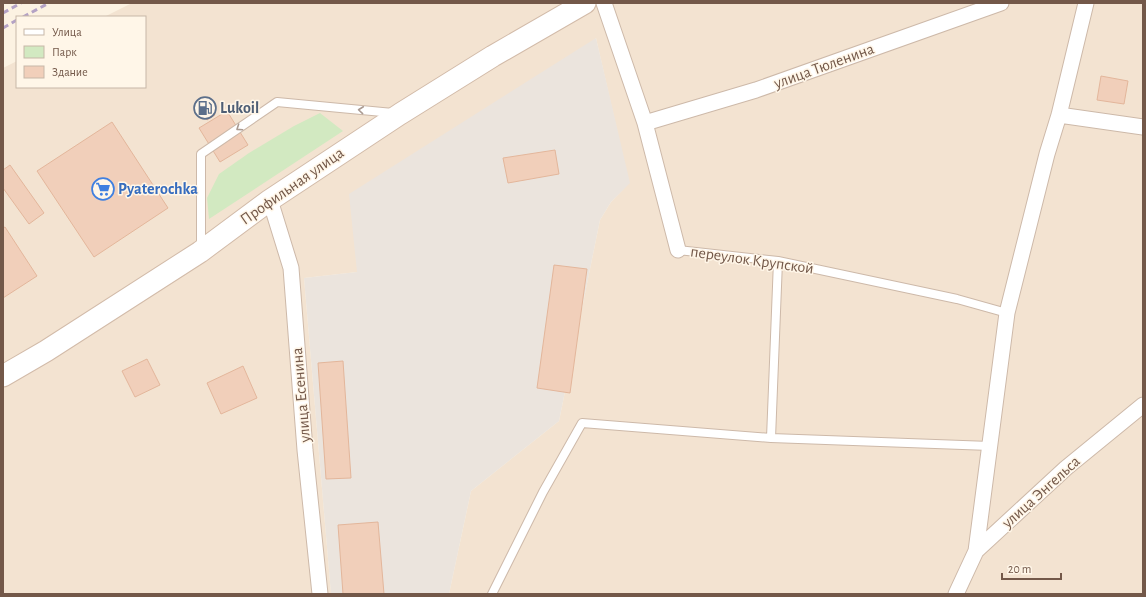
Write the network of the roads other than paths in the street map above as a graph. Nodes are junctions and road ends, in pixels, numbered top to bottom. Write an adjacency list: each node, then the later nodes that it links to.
1 (585, 3): 5 (main road, Профильная улица)
2 (604, 3): 7 (street, переулок Крупской)
3 (1001, 3): 7 (street, улица Тюленина)
4 (1086, 3): 6 (street)
5 (400, 114): 9 (main road, Профильная улица); 11 (lane, one-way to 11)
6 (1059, 115): 8 (street); 13 (street)
7 (645, 123): 10 (street, переулок Крупской)
8 (1143, 127)
9 (270, 200): 11 (main road, Профильная улица); 19 (street, улица Есенина)
10 (678, 250): 12 (lane, переулок Крупской)
11 (200, 252): 14 (main road, Профильная улица)
12 (778, 261): 13 (lane, переулок Крупской); 16 (lane)
13 (1007, 313): 17 (street)
14 (3, 376)
15 (1143, 405): 18 (street, улица Энгельса)
16 (771, 438): 17 (lane); 20 (lane)
17 (990, 446): 18 (street)
18 (976, 551): 21 (street, улица Энгельса)
19 (320, 594)
20 (492, 594)
21 (956, 594)

